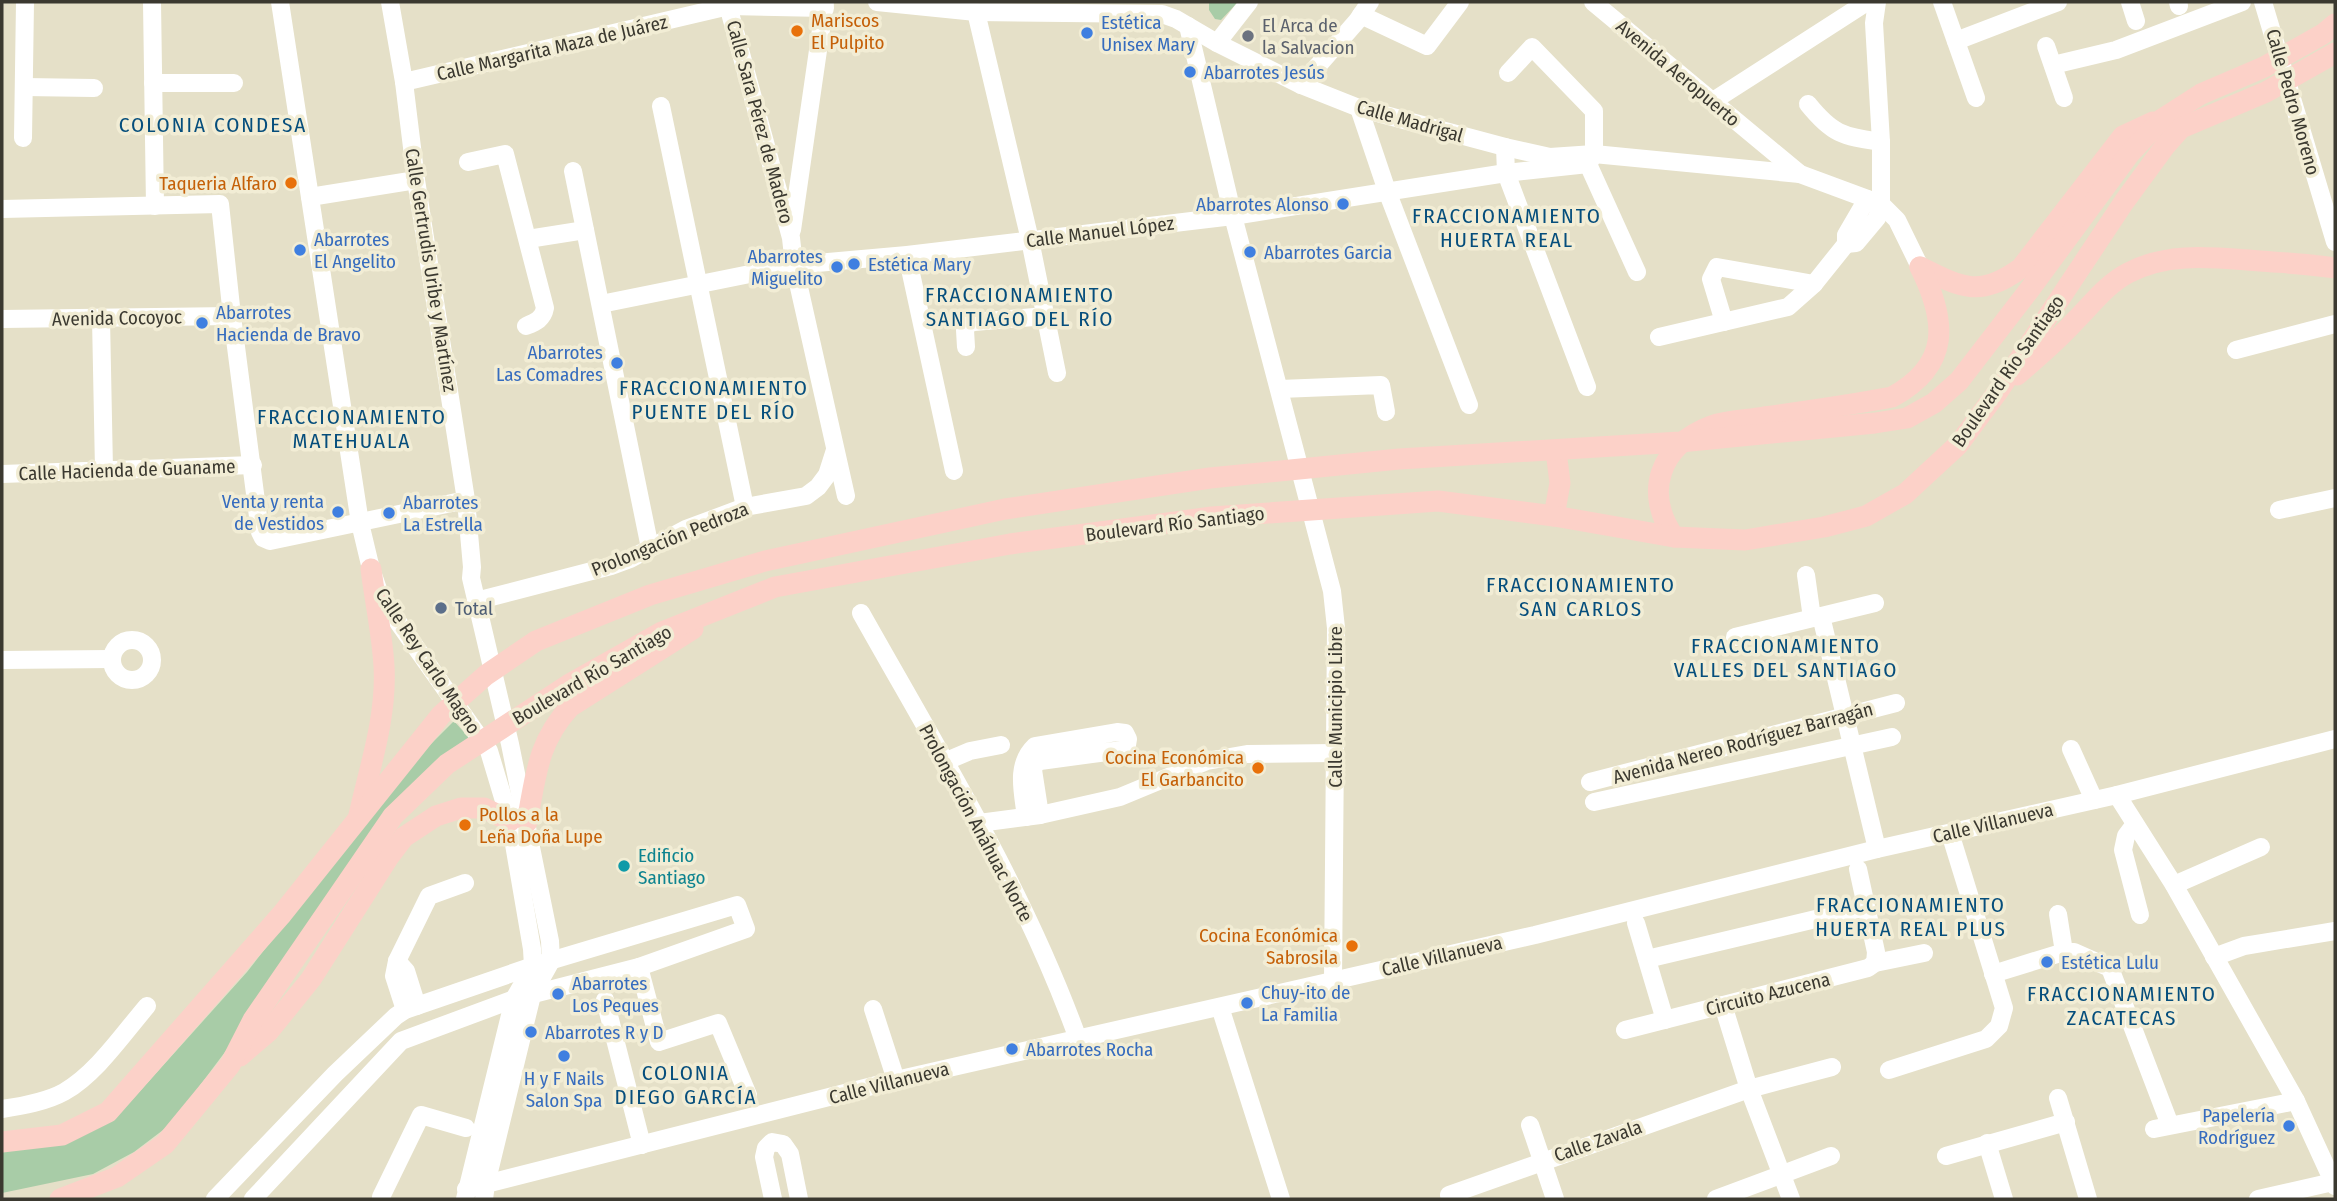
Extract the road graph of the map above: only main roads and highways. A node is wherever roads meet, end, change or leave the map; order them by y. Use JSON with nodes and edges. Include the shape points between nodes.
{"nodes":[{"id":1,"x":2335,"y":24,"type":"edge"},
{"id":2,"x":2335,"y":53,"type":"edge"},
{"id":3,"x":2161,"y":119,"type":"junction"},
{"id":4,"x":2335,"y":268,"type":"edge"},
{"id":5,"x":1999,"y":390,"type":"junction"},
{"id":6,"x":1680,"y":442,"type":"junction"},
{"id":7,"x":1556,"y":450,"type":"junction"},
{"id":8,"x":1553,"y":516,"type":"junction"},
{"id":9,"x":1674,"y":537,"type":"junction"},
{"id":10,"x":371,"y":569,"type":"road end"},
{"id":11,"x":729,"y":605,"type":"junction"},
{"id":12,"x":357,"y":821,"type":"junction"},
{"id":13,"x":230,"y":1065,"type":"junction"},
{"id":14,"x":2,"y":1142,"type":"edge"},
{"id":15,"x":60,"y":1199,"type":"edge"}],
"edges":[{"from":1,"to":3,"type":"main road","name":"Boulevard Río Santiago","via":[[2264,67],[2201,94]]},
{"from":2,"to":5,"type":"main road","name":"Boulevard Río Santiago","via":[[2266,92],[2181,128],[2124,202]]},
{"from":3,"to":6,"type":"main road","name":"Boulevard Río Santiago","via":[[2130,153],[1959,382],[1934,403],[1907,418],[1875,424]]},
{"from":3,"to":6,"type":"main road","via":[[2123,136],[2021,268],[2005,280],[1974,289],[1920,267],[1934,296],[1939,343],[1913,385],[1892,397],[1712,425]]},
{"from":4,"to":5,"type":"main road","via":[[2216,257],[2152,264],[2102,292]]},
{"from":5,"to":9,"type":"main road","name":"Boulevard Río Santiago","via":[[1958,445],[1905,494],[1866,516],[1745,540]]},
{"from":6,"to":7,"type":"main road","name":"Boulevard Río Santiago"},
{"from":6,"to":9,"type":"main road","via":[[1664,463],[1658,483],[1665,524]]},
{"from":7,"to":8,"type":"main road","via":[[1560,483]]},
{"from":7,"to":12,"type":"main road","name":"Boulevard Río Santiago","via":[[1399,459],[1210,478],[1005,509],[765,561],[650,595],[536,641],[486,674],[441,715]]},
{"from":8,"to":9,"type":"main road","name":"Boulevard Río Santiago"},
{"from":8,"to":11,"type":"main road","name":"Boulevard Río Santiago","via":[[1438,501],[1212,517],[1010,544],[788,584]]},
{"from":10,"to":12,"type":"main road","via":[[384,698]]},
{"from":11,"to":13,"type":"main road","name":"Boulevard Río Santiago","via":[[662,632],[568,685],[447,764],[393,816],[253,1020]]},
{"from":11,"to":13,"type":"main road","via":[[570,707],[544,742],[518,821],[484,808],[461,808],[436,816],[404,837],[310,979],[269,1031]]},
{"from":12,"to":14,"type":"main road","name":"Boulevard Río Santiago","via":[[108,1112],[62,1135]]},
{"from":13,"to":15,"type":"main road","name":"Boulevard Río Santiago","via":[[165,1144],[117,1177]]}]}
